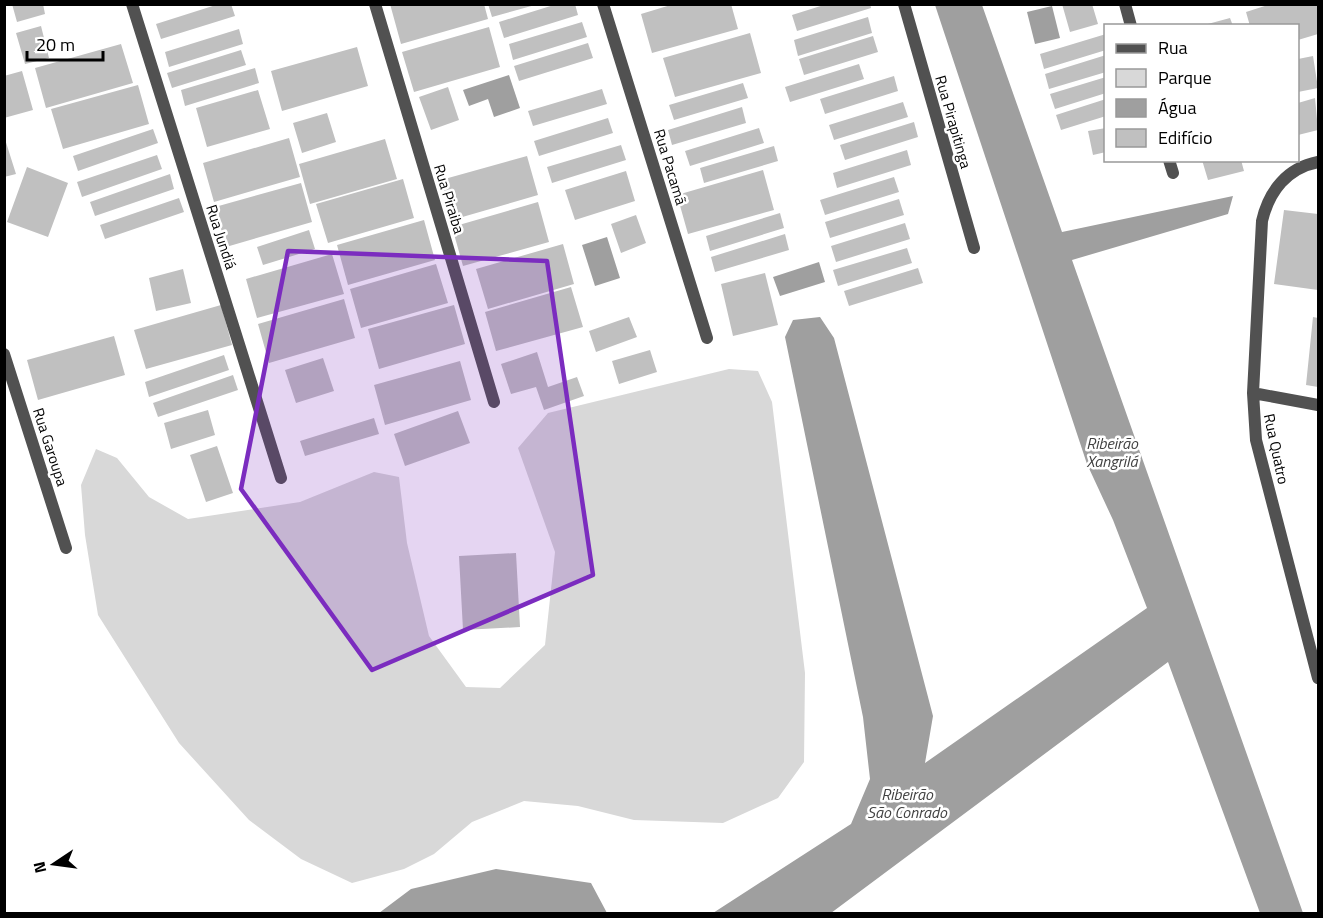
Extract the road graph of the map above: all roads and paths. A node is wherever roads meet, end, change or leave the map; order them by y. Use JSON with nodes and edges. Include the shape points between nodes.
{"nodes":[{"id":1,"x":132,"y":4,"type":"edge"},
{"id":2,"x":375,"y":4,"type":"edge"},
{"id":3,"x":603,"y":4,"type":"edge"},
{"id":4,"x":904,"y":4,"type":"edge"},
{"id":5,"x":1125,"y":4,"type":"edge"},
{"id":6,"x":1130,"y":24,"type":"edge"},
{"id":7,"x":1318,"y":162,"type":"edge"},
{"id":8,"x":974,"y":248,"type":"dead end"},
{"id":9,"x":707,"y":338,"type":"dead end"},
{"id":10,"x":4,"y":354,"type":"edge"},
{"id":11,"x":1253,"y":393,"type":"junction"},
{"id":12,"x":494,"y":402,"type":"dead end"},
{"id":13,"x":1318,"y":405,"type":"edge"},
{"id":14,"x":282,"y":478,"type":"dead end"},
{"id":15,"x":66,"y":548,"type":"dead end"},
{"id":16,"x":1318,"y":678,"type":"edge"}],
"edges":[{"from":1,"to":14,"type":"street","name":"Rua Jundiá"},
{"from":2,"to":12,"type":"street","name":"Rua Piraiba"},
{"from":3,"to":9,"type":"street","name":"Rua Pacamã"},
{"from":4,"to":8,"type":"street","name":"Rua Pirapitinga"},
{"from":5,"to":6,"type":"street"},
{"from":7,"to":11,"type":"street","name":"Rua Quatro","via":[[1305,164],[1278,185],[1267,200],[1262,220]]},
{"from":10,"to":15,"type":"street","name":"Rua Garoupa"},
{"from":11,"to":13,"type":"street"},
{"from":11,"to":16,"type":"street","name":"Rua Quatro","via":[[1256,440]]}]}
